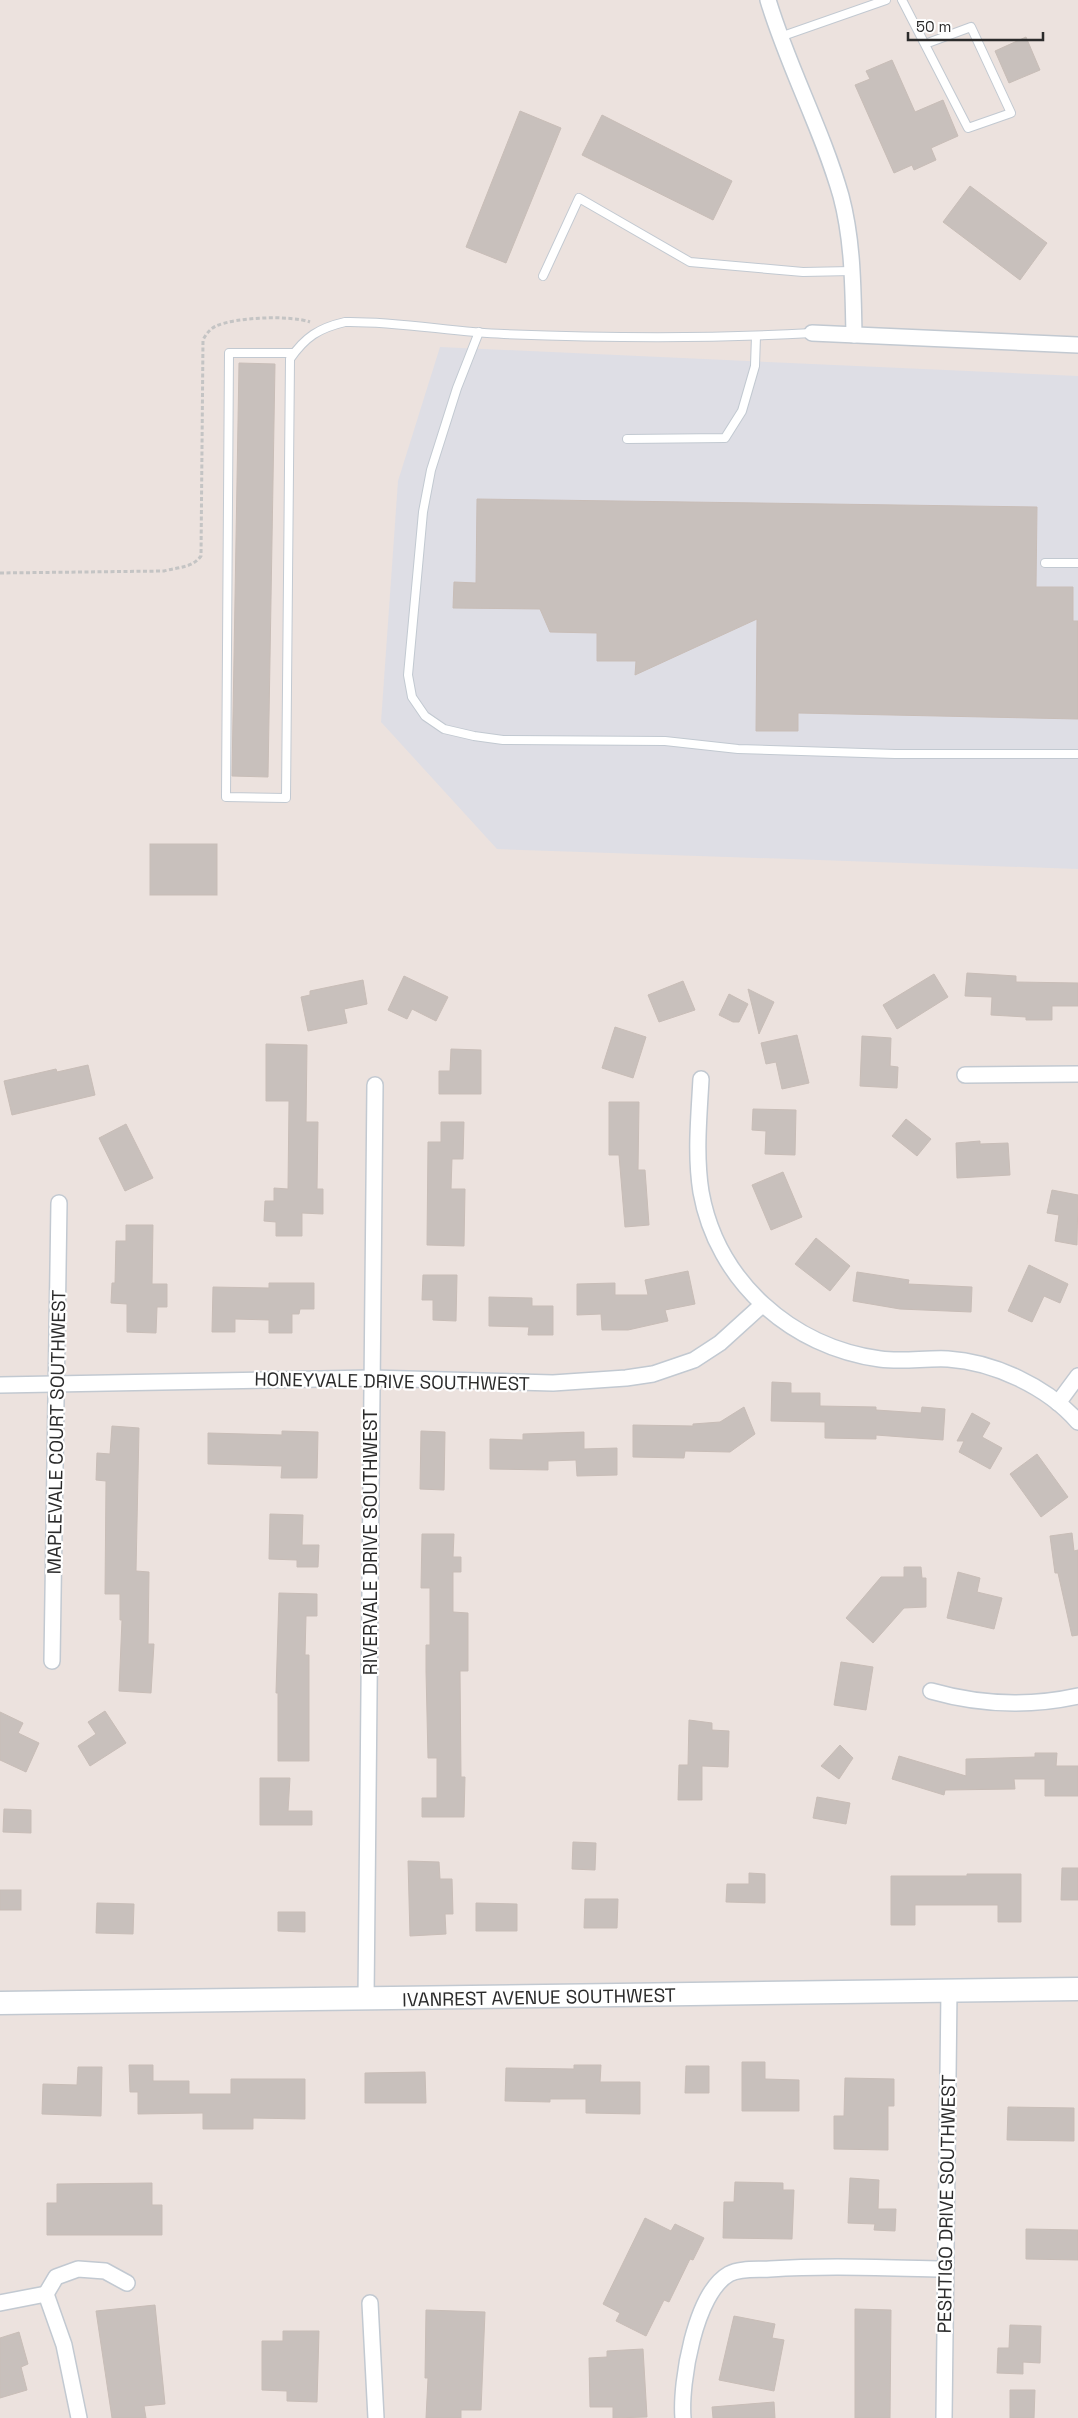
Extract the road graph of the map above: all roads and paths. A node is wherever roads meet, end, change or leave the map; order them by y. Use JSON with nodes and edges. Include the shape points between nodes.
{"nodes":[{"id":1,"x":768,"y":0,"type":"edge"},
{"id":2,"x":886,"y":0,"type":"edge"},
{"id":3,"x":902,"y":0,"type":"edge"},
{"id":4,"x":780,"y":37,"type":"junction"},
{"id":5,"x":925,"y":44,"type":"junction"},
{"id":6,"x":852,"y":271,"type":"junction"},
{"id":7,"x":543,"y":276,"type":"dead end"},
{"id":8,"x":322,"y":330,"type":"junction"},
{"id":9,"x":479,"y":332,"type":"junction"},
{"id":10,"x":812,"y":333,"type":"joint"},
{"id":11,"x":854,"y":335,"type":"junction"},
{"id":12,"x":756,"y":336,"type":"junction"},
{"id":13,"x":1078,"y":344,"type":"edge"},
{"id":14,"x":294,"y":354,"type":"junction"},
{"id":15,"x":627,"y":439,"type":"dead end"},
{"id":16,"x":1045,"y":563,"type":"dead end"},
{"id":17,"x":1078,"y":563,"type":"edge"},
{"id":18,"x":0,"y":573,"type":"edge"},
{"id":19,"x":1078,"y":754,"type":"edge"},
{"id":20,"x":1078,"y":1074,"type":"edge"},
{"id":21,"x":965,"y":1075,"type":"dead end"},
{"id":22,"x":701,"y":1078,"type":"dead end"},
{"id":23,"x":375,"y":1085,"type":"dead end"},
{"id":24,"x":60,"y":1203,"type":"dead end"},
{"id":25,"x":762,"y":1305,"type":"junction"},
{"id":26,"x":1078,"y":1376,"type":"edge"},
{"id":27,"x":371,"y":1378,"type":"junction"},
{"id":28,"x":57,"y":1383,"type":"junction"},
{"id":29,"x":0,"y":1384,"type":"edge"},
{"id":30,"x":1058,"y":1403,"type":"junction"},
{"id":31,"x":1078,"y":1422,"type":"edge"},
{"id":32,"x":52,"y":1661,"type":"dead end"},
{"id":33,"x":931,"y":1691,"type":"dead end"},
{"id":34,"x":1078,"y":1696,"type":"edge"},
{"id":35,"x":1078,"y":1989,"type":"edge"},
{"id":36,"x":949,"y":1991,"type":"junction"},
{"id":37,"x":366,"y":1999,"type":"junction"},
{"id":38,"x":0,"y":2003,"type":"edge"},
{"id":39,"x":945,"y":2269,"type":"junction"},
{"id":40,"x":127,"y":2283,"type":"dead end"},
{"id":41,"x":46,"y":2294,"type":"junction"},
{"id":42,"x":0,"y":2303,"type":"edge"},
{"id":43,"x":370,"y":2303,"type":"dead end"},
{"id":44,"x":79,"y":2418,"type":"edge"},
{"id":45,"x":376,"y":2418,"type":"edge"},
{"id":46,"x":683,"y":2418,"type":"edge"},
{"id":47,"x":944,"y":2418,"type":"edge"}],
"edges":[{"from":1,"to":4,"type":"street"},
{"from":2,"to":4,"type":"lane"},
{"from":3,"to":5,"type":"lane"},
{"from":4,"to":6,"type":"street","via":[[841,196]]},
{"from":5,"to":5,"type":"lane","via":[[968,128],[1011,113],[971,26]]},
{"from":6,"to":7,"type":"lane","via":[[803,272],[690,262],[579,198]]},
{"from":6,"to":11,"type":"street"},
{"from":8,"to":9,"type":"lane","via":[[345,322],[362,322]]},
{"from":8,"to":14,"type":"lane","via":[[302,342]]},
{"from":8,"to":18,"type":"path","via":[[309,321],[285,318],[253,320],[214,327],[203,340],[201,556],[196,563],[164,571]]},
{"from":9,"to":12,"type":"lane","via":[[662,339]]},
{"from":9,"to":19,"type":"lane","via":[[431,470],[423,512],[408,675],[412,697],[426,716],[444,729],[503,740],[664,741],[738,749],[895,754]]},
{"from":10,"to":11,"type":"street"},
{"from":10,"to":12,"type":"lane"},
{"from":11,"to":13,"type":"street"},
{"from":12,"to":15,"type":"lane","via":[[755,366],[742,411],[725,438]]},
{"from":14,"to":14,"type":"lane","via":[[230,354],[226,798],[286,798],[290,359]]},
{"from":16,"to":17,"type":"lane"},
{"from":20,"to":21,"type":"street"},
{"from":22,"to":25,"type":"street","via":[[698,1146],[705,1210],[729,1264]]},
{"from":23,"to":27,"type":"street","name":"RIVERVALE DRIVE SOUTHWEST"},
{"from":24,"to":28,"type":"street","name":"MAPLEVALE COURT SOUTHWEST"},
{"from":25,"to":27,"type":"street","name":"HONEYVALE DRIVE SOUTHWEST","via":[[710,1351],[682,1365],[642,1376],[553,1383]]},
{"from":25,"to":30,"type":"street","via":[[800,1332],[836,1349],[879,1359],[949,1359],[978,1364],[1014,1377]]},
{"from":26,"to":30,"type":"street"},
{"from":27,"to":28,"type":"street","name":"HONEYVALE DRIVE SOUTHWEST"},
{"from":27,"to":37,"type":"street","name":"RIVERVALE DRIVE SOUTHWEST"},
{"from":28,"to":29,"type":"street","name":"HONEYVALE DRIVE SOUTHWEST"},
{"from":28,"to":32,"type":"street","name":"MAPLEVALE COURT SOUTHWEST"},
{"from":30,"to":31,"type":"street"},
{"from":33,"to":34,"type":"street","via":[[997,1704]]},
{"from":35,"to":36,"type":"street","name":"IVANREST AVENUE SOUTHWEST"},
{"from":36,"to":37,"type":"street","name":"IVANREST AVENUE SOUTHWEST"},
{"from":36,"to":39,"type":"street","name":"PESHTIGO DRIVE SOUTHWEST"},
{"from":37,"to":38,"type":"street","name":"IVANREST AVENUE SOUTHWEST"},
{"from":39,"to":46,"type":"street","via":[[817,2266],[729,2274],[711,2290],[699,2320],[686,2364]]},
{"from":39,"to":47,"type":"street","name":"PESHTIGO DRIVE SOUTHWEST"},
{"from":40,"to":41,"type":"street","via":[[105,2271],[78,2268],[56,2277]]},
{"from":41,"to":42,"type":"street"},
{"from":41,"to":44,"type":"street","via":[[64,2345]]},
{"from":43,"to":45,"type":"street"}]}
